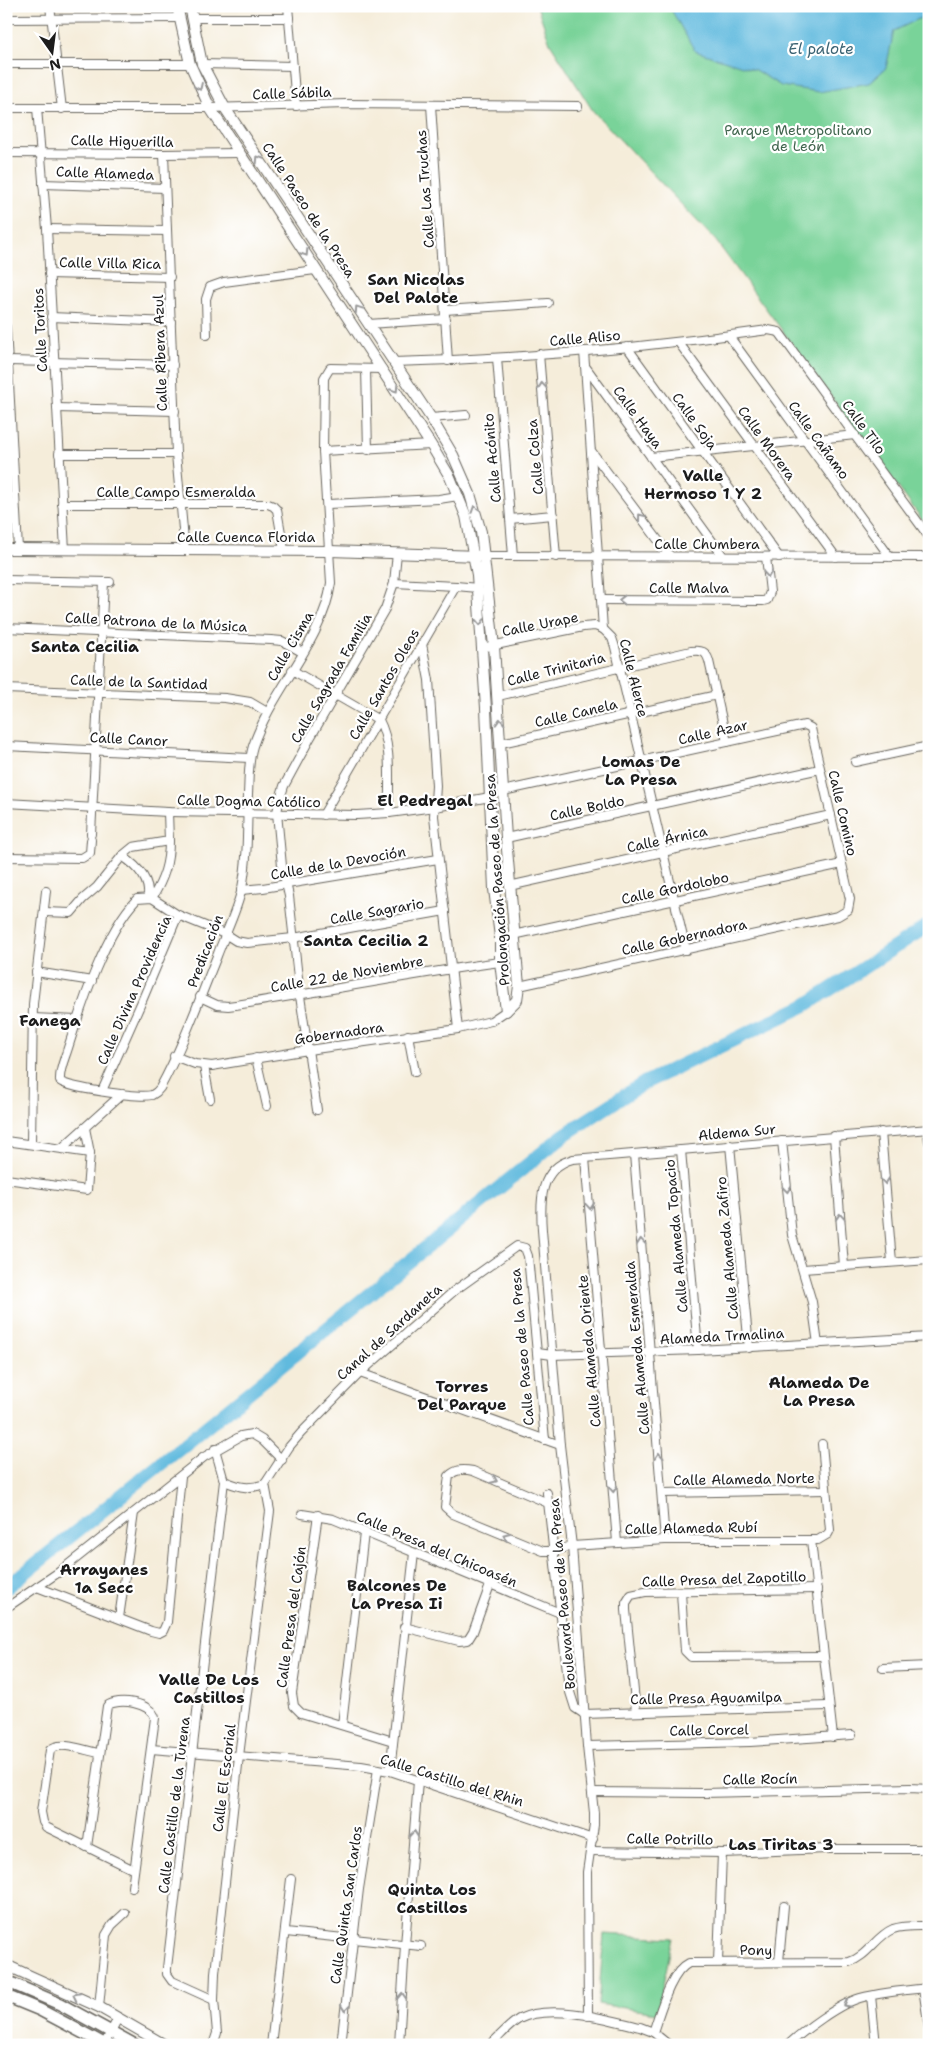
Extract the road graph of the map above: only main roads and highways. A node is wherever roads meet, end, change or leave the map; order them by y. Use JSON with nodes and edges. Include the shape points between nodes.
{"nodes":[{"id":1,"x":6,"y":1981,"type":"edge"},
{"id":2,"x":6,"y":1996,"type":"edge"},
{"id":3,"x":21,"y":2002,"type":"junction"},
{"id":4,"x":112,"y":2031,"type":"junction"},
{"id":5,"x":105,"y":2044,"type":"edge"},
{"id":6,"x":135,"y":2045,"type":"edge"}],
"edges":[{"from":1,"to":4,"type":"main road"},
{"from":2,"to":3,"type":"main road"},
{"from":3,"to":4,"type":"main road","via":[[43,2006],[98,2033]]},
{"from":3,"to":5,"type":"main road"},
{"from":4,"to":6,"type":"main road"}]}
